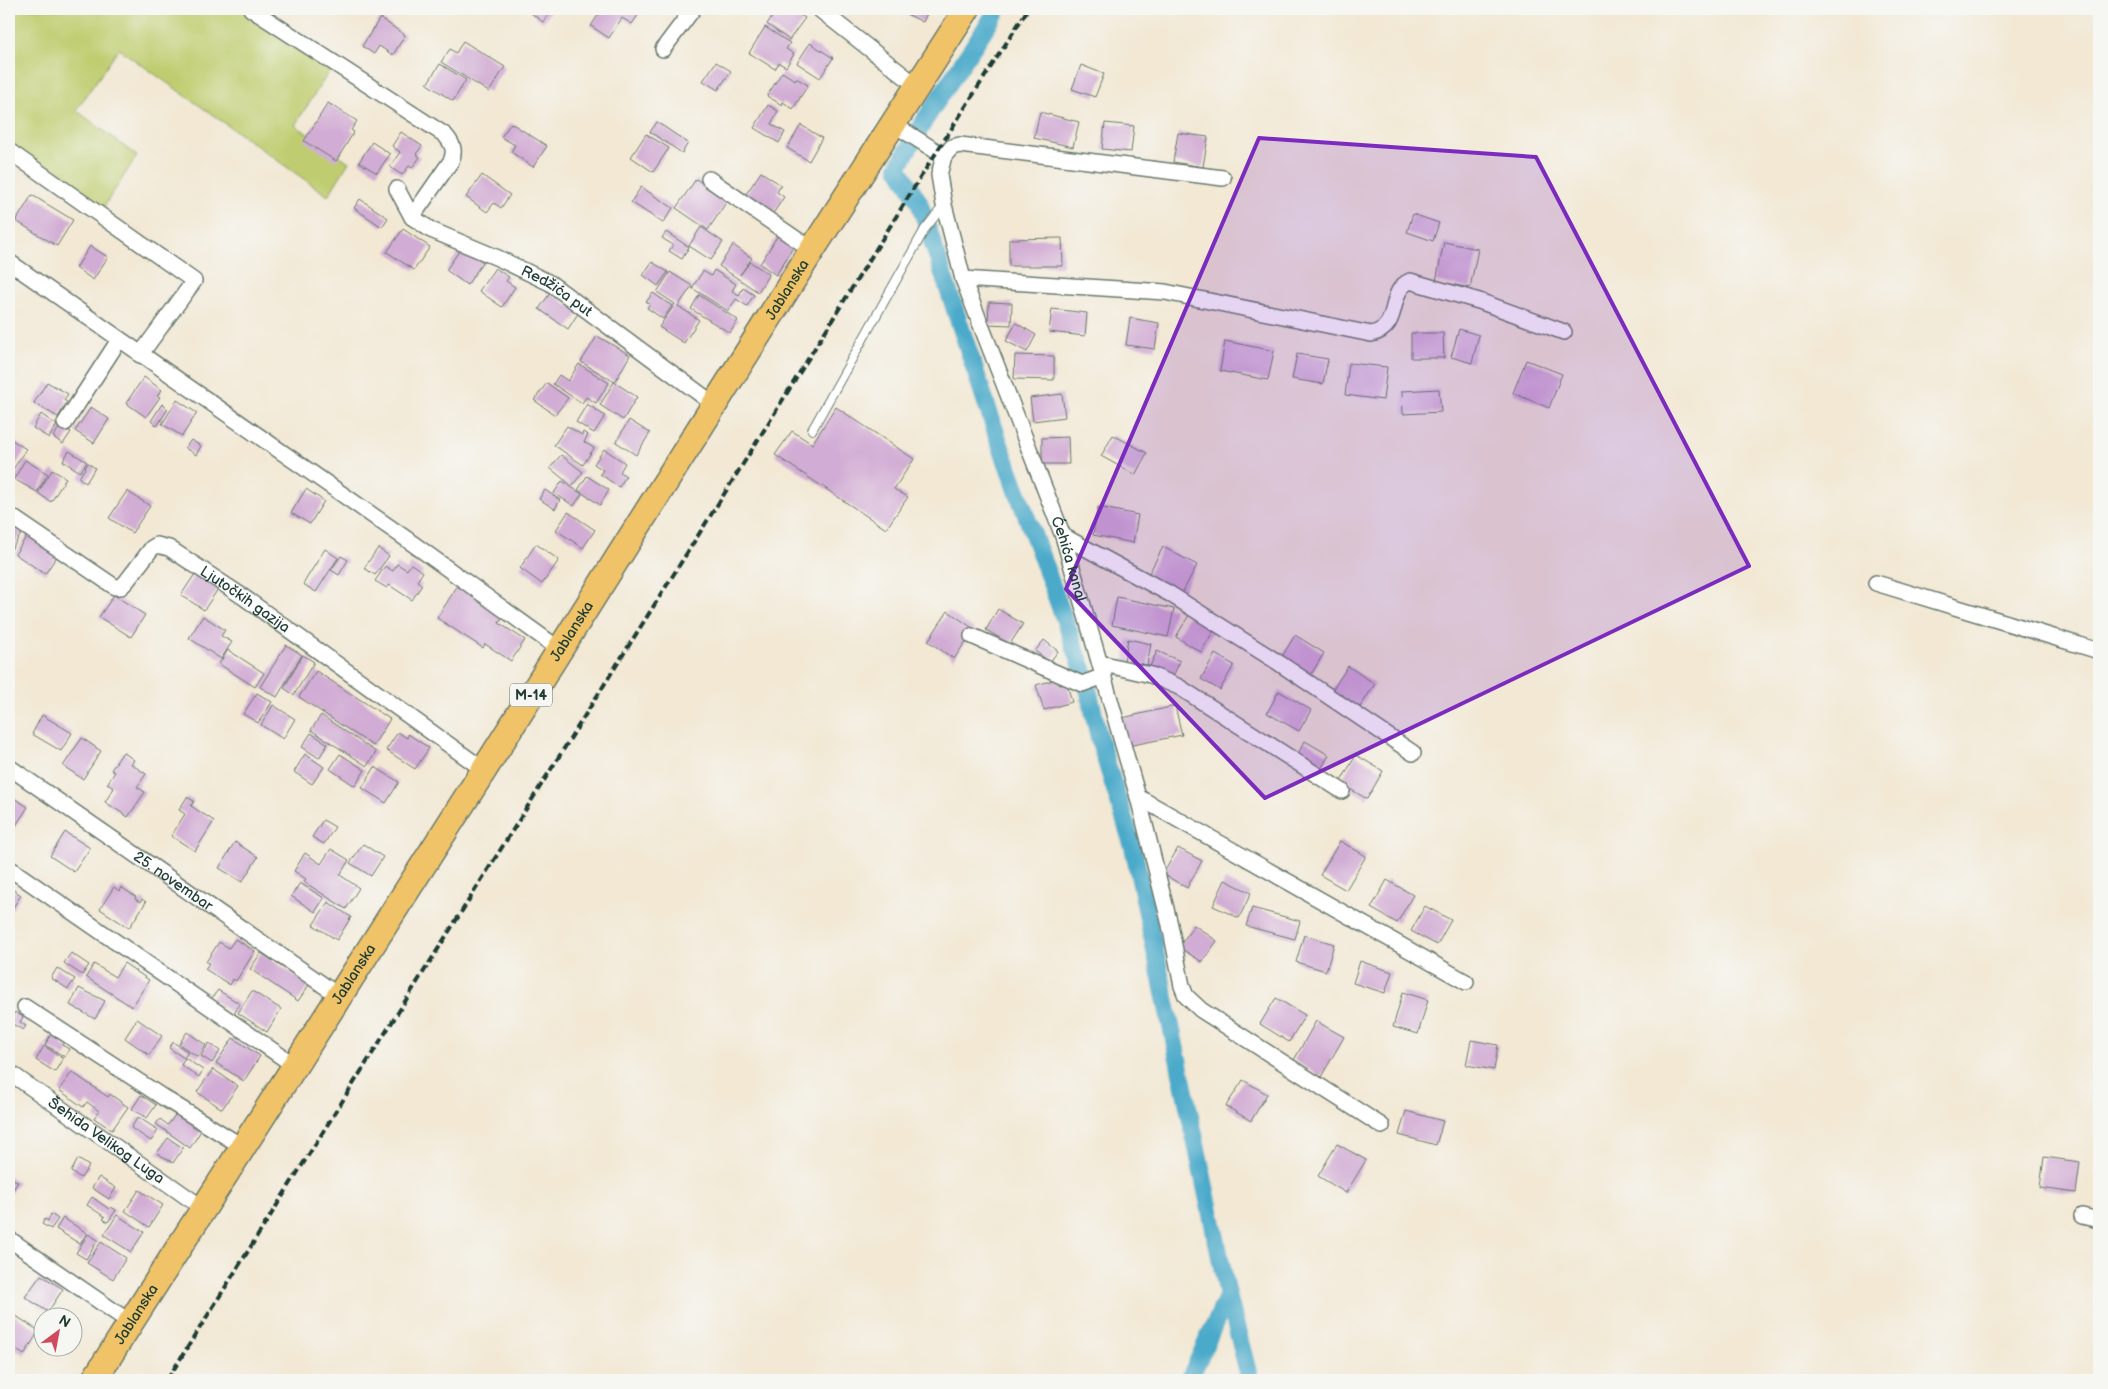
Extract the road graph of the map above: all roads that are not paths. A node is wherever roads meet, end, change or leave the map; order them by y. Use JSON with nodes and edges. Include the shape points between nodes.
{"nodes":[{"id":1,"x":251,"y":9,"type":"edge"},
{"id":2,"x":693,"y":9,"type":"edge"},
{"id":3,"x":819,"y":9,"type":"edge"},
{"id":4,"x":967,"y":9,"type":"edge"},
{"id":5,"x":663,"y":49,"type":"dead end"},
{"id":6,"x":917,"y":86,"type":"junction"},
{"id":7,"x":896,"y":126,"type":"junction"},
{"id":8,"x":9,"y":151,"type":"edge"},
{"id":9,"x":937,"y":152,"type":"junction"},
{"id":10,"x":1223,"y":178,"type":"dead end"},
{"id":11,"x":709,"y":179,"type":"dead end"},
{"id":12,"x":397,"y":189,"type":"dead end"},
{"id":13,"x":944,"y":205,"type":"junction"},
{"id":14,"x":412,"y":216,"type":"junction"},
{"id":15,"x":812,"y":250,"type":"junction"},
{"id":16,"x":9,"y":262,"type":"edge"},
{"id":17,"x":963,"y":279,"type":"junction"},
{"id":18,"x":1564,"y":332,"type":"dead end"},
{"id":19,"x":119,"y":340,"type":"junction"},
{"id":20,"x":140,"y":355,"type":"junction"},
{"id":21,"x":715,"y":405,"type":"junction"},
{"id":22,"x":65,"y":422,"type":"dead end"},
{"id":23,"x":812,"y":430,"type":"dead end"},
{"id":24,"x":9,"y":515,"type":"edge"},
{"id":25,"x":1063,"y":536,"type":"junction"},
{"id":26,"x":1876,"y":583,"type":"dead end"},
{"id":27,"x":972,"y":636,"type":"dead end"},
{"id":28,"x":560,"y":649,"type":"junction"},
{"id":29,"x":2099,"y":651,"type":"edge"},
{"id":30,"x":1095,"y":676,"type":"junction"},
{"id":31,"x":1413,"y":753,"type":"dead end"},
{"id":32,"x":9,"y":767,"type":"edge"},
{"id":33,"x":484,"y":770,"type":"junction"},
{"id":34,"x":1342,"y":791,"type":"dead end"},
{"id":35,"x":1138,"y":797,"type":"junction"},
{"id":36,"x":9,"y":868,"type":"edge"},
{"id":37,"x":1466,"y":982,"type":"dead end"},
{"id":38,"x":338,"y":996,"type":"junction"},
{"id":39,"x":25,"y":1007,"type":"dead end"},
{"id":40,"x":295,"y":1066,"type":"junction"},
{"id":41,"x":9,"y":1072,"type":"edge"},
{"id":42,"x":1382,"y":1126,"type":"dead end"},
{"id":43,"x":243,"y":1147,"type":"junction"},
{"id":44,"x":204,"y":1209,"type":"junction"},
{"id":45,"x":2082,"y":1216,"type":"dead end"},
{"id":46,"x":2099,"y":1220,"type":"edge"},
{"id":47,"x":9,"y":1239,"type":"edge"},
{"id":48,"x":131,"y":1323,"type":"junction"},
{"id":49,"x":94,"y":1380,"type":"edge"}],
"edges":[{"from":1,"to":14,"type":"street","via":[[445,135],[451,142],[454,154],[451,160]]},
{"from":2,"to":5,"type":"street"},
{"from":3,"to":6,"type":"street"},
{"from":4,"to":6,"type":"main road","name":"Jablanska","number":"M-14"},
{"from":6,"to":7,"type":"main road","name":"Jablanska","number":"M-14"},
{"from":7,"to":9,"type":"street"},
{"from":7,"to":15,"type":"main road","name":"Jablanska","number":"M-14"},
{"from":8,"to":20,"type":"street","via":[[194,281]]},
{"from":9,"to":10,"type":"street","via":[[960,145]]},
{"from":9,"to":13,"type":"street","name":"Ćehića kanal"},
{"from":11,"to":15,"type":"street"},
{"from":12,"to":14,"type":"street","name":"Redžića put"},
{"from":13,"to":17,"type":"street","name":"Ćehića kanal"},
{"from":13,"to":23,"type":"lane","via":[[925,229]]},
{"from":14,"to":21,"type":"street","name":"Redžića put","via":[[431,230],[550,283]]},
{"from":15,"to":21,"type":"main road","name":"Jablanska","number":"M-14"},
{"from":16,"to":19,"type":"street"},
{"from":17,"to":18,"type":"street","via":[[1165,292],[1371,334],[1386,327],[1399,290],[1410,281],[1479,301]]},
{"from":17,"to":25,"type":"street","name":"Ćehića kanal"},
{"from":19,"to":20,"type":"street"},
{"from":19,"to":22,"type":"street"},
{"from":20,"to":28,"type":"street"},
{"from":21,"to":28,"type":"main road","name":"Jablanska","number":"M-14"},
{"from":24,"to":33,"type":"street","name":"Ljutočkih gazija","via":[[115,587],[126,582],[152,548],[157,545],[169,548],[265,612]]},
{"from":25,"to":30,"type":"street","name":"Ćehića kanal"},
{"from":25,"to":31,"type":"street","via":[[1170,594]]},
{"from":26,"to":29,"type":"street"},
{"from":27,"to":30,"type":"street"},
{"from":28,"to":33,"type":"main road","name":"Jablanska","number":"M-14"},
{"from":30,"to":34,"type":"street","via":[[1151,675],[1179,687]]},
{"from":30,"to":35,"type":"street","name":"Ćehića kanal"},
{"from":32,"to":38,"type":"street","name":"25. novembar"},
{"from":33,"to":38,"type":"main road","name":"Jablanska","number":"M-14"},
{"from":35,"to":37,"type":"street"},
{"from":35,"to":42,"type":"street","name":"Ćehića kanal","via":[[1186,996],[1201,1010]]},
{"from":36,"to":40,"type":"street"},
{"from":38,"to":40,"type":"main road","name":"Jablanska","number":"M-14"},
{"from":39,"to":43,"type":"street"},
{"from":40,"to":43,"type":"main road","name":"Jablanska","number":"M-14"},
{"from":41,"to":44,"type":"street","name":"Šehida Velikog Luga"},
{"from":43,"to":44,"type":"main road","name":"Jablanska","number":"M-14"},
{"from":44,"to":48,"type":"main road","name":"Jablanska","number":"M-14"},
{"from":45,"to":46,"type":"street"},
{"from":47,"to":48,"type":"street"},
{"from":48,"to":49,"type":"main road","name":"Jablanska","number":"M-14"}]}
